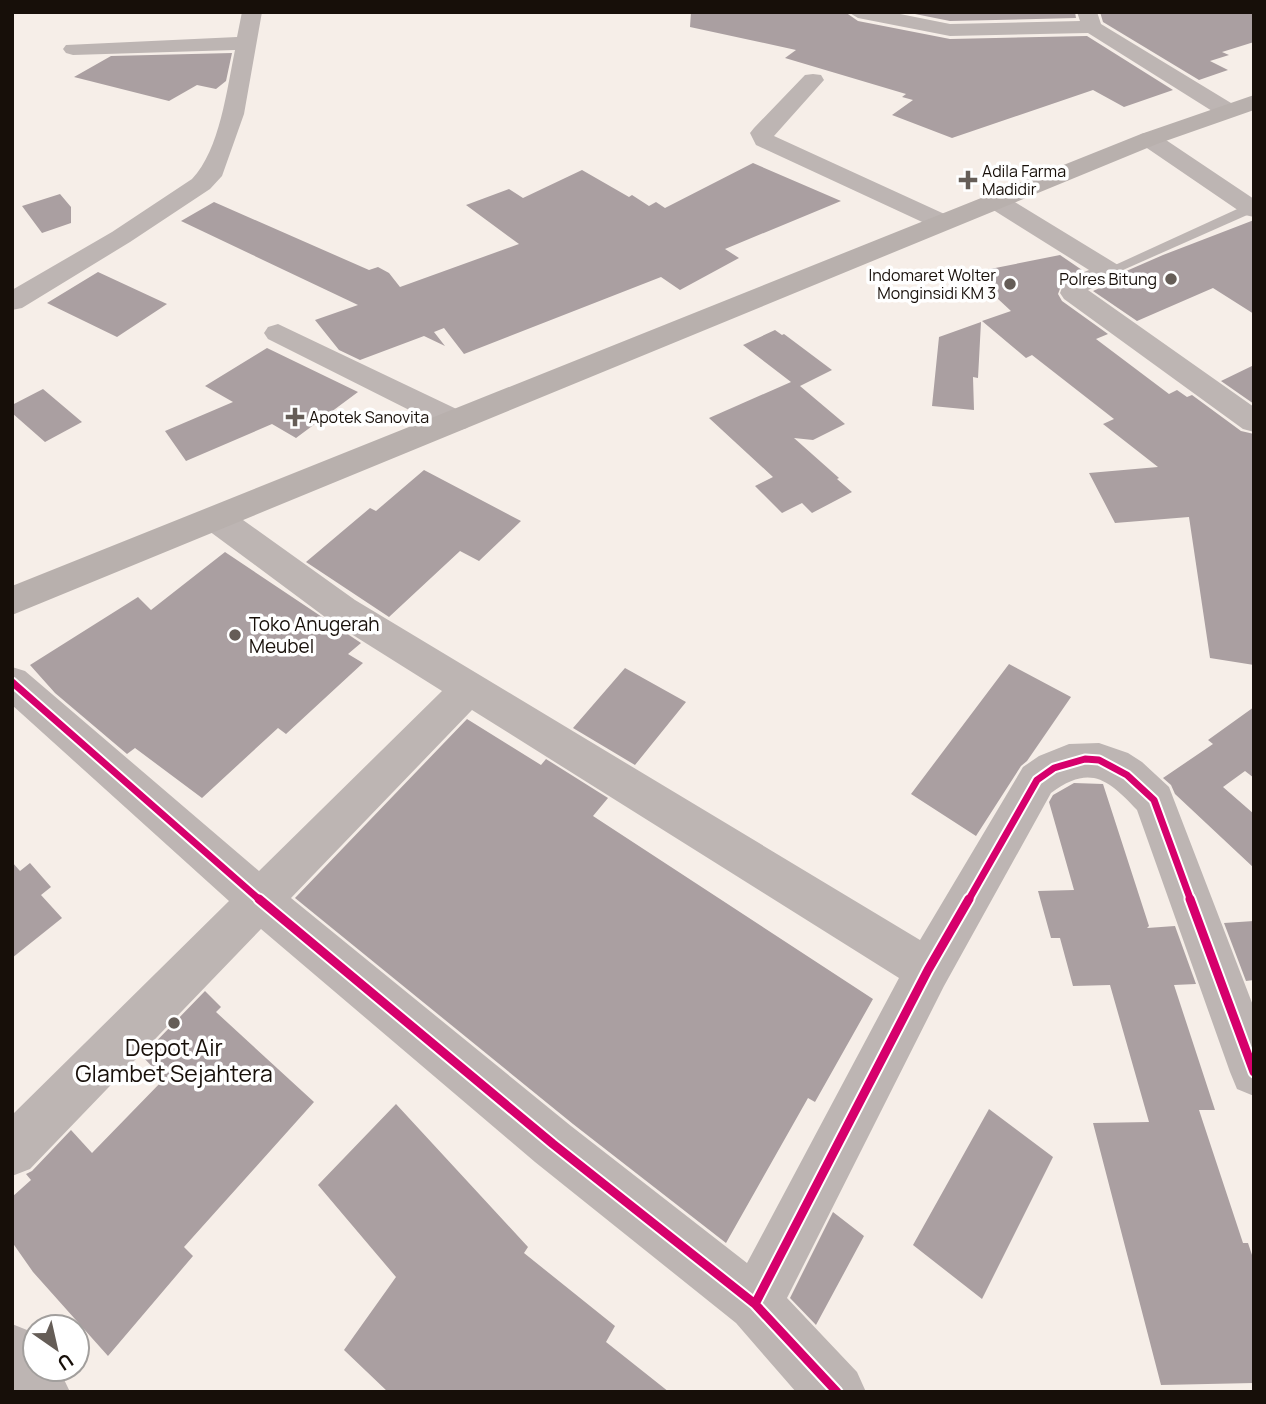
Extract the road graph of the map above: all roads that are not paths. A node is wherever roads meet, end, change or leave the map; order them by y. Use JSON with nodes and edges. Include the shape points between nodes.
{"nodes":[{"id":1,"x":252,"y":12,"type":"edge"},
{"id":2,"x":858,"y":12,"type":"edge"},
{"id":3,"x":1089,"y":20,"type":"edge"},
{"id":4,"x":247,"y":43,"type":"junction"},
{"id":5,"x":73,"y":49,"type":"dead end"},
{"id":6,"x":813,"y":80,"type":"dead end"},
{"id":7,"x":1241,"y":106,"type":"edge"},
{"id":8,"x":1149,"y":139,"type":"junction"},
{"id":9,"x":996,"y":201,"type":"junction"},
{"id":10,"x":1252,"y":209,"type":"edge"},
{"id":11,"x":942,"y":222,"type":"junction"},
{"id":12,"x":1109,"y":271,"type":"junction"},
{"id":13,"x":44,"y":284,"type":"junction"},
{"id":14,"x":12,"y":291,"type":"edge"},
{"id":15,"x":12,"y":302,"type":"edge"},
{"id":16,"x":278,"y":333,"type":"dead end"},
{"id":17,"x":456,"y":421,"type":"junction"},
{"id":18,"x":1254,"y":422,"type":"edge"},
{"id":19,"x":217,"y":519,"type":"junction"},
{"id":20,"x":12,"y":601,"type":"edge"},
{"id":21,"x":12,"y":682,"type":"edge"},
{"id":22,"x":470,"y":687,"type":"junction"},
{"id":23,"x":259,"y":899,"type":"junction"},
{"id":24,"x":928,"y":970,"type":"junction"},
{"id":25,"x":1243,"y":1011,"type":"edge"},
{"id":26,"x":1254,"y":1072,"type":"edge"},
{"id":27,"x":12,"y":1151,"type":"edge"},
{"id":28,"x":755,"y":1304,"type":"junction"},
{"id":29,"x":12,"y":1352,"type":"edge"},
{"id":30,"x":816,"y":1383,"type":"edge"},
{"id":31,"x":40,"y":1392,"type":"edge"}],
"edges":[{"from":1,"to":4,"type":"street"},
{"from":2,"to":3,"type":"street","via":[[950,30]]},
{"from":3,"to":7,"type":"street"},
{"from":4,"to":5,"type":"street"},
{"from":4,"to":13,"type":"street","via":[[233,114],[213,171],[180,199]]},
{"from":6,"to":11,"type":"street","via":[[762,133],[764,140]]},
{"from":7,"to":8,"type":"highway"},
{"from":8,"to":9,"type":"highway"},
{"from":8,"to":10,"type":"street"},
{"from":9,"to":11,"type":"highway"},
{"from":9,"to":12,"type":"street"},
{"from":10,"to":12,"type":"lane"},
{"from":11,"to":17,"type":"highway"},
{"from":12,"to":18,"type":"street","via":[[1075,286],[1074,293]]},
{"from":13,"to":14,"type":"street"},
{"from":13,"to":15,"type":"street"},
{"from":16,"to":17,"type":"street"},
{"from":17,"to":19,"type":"highway"},
{"from":19,"to":20,"type":"highway"},
{"from":19,"to":22,"type":"street","via":[[342,610]]},
{"from":21,"to":23,"type":"street"},
{"from":22,"to":23,"type":"street"},
{"from":22,"to":24,"type":"street"},
{"from":23,"to":27,"type":"street"},
{"from":23,"to":28,"type":"street","via":[[553,1144]]},
{"from":24,"to":25,"type":"street","via":[[1037,780],[1054,765],[1100,760],[1121,767],[1154,800]]},
{"from":24,"to":28,"type":"street"},
{"from":25,"to":26,"type":"street"},
{"from":28,"to":30,"type":"street"},
{"from":29,"to":31,"type":"street"}]}
